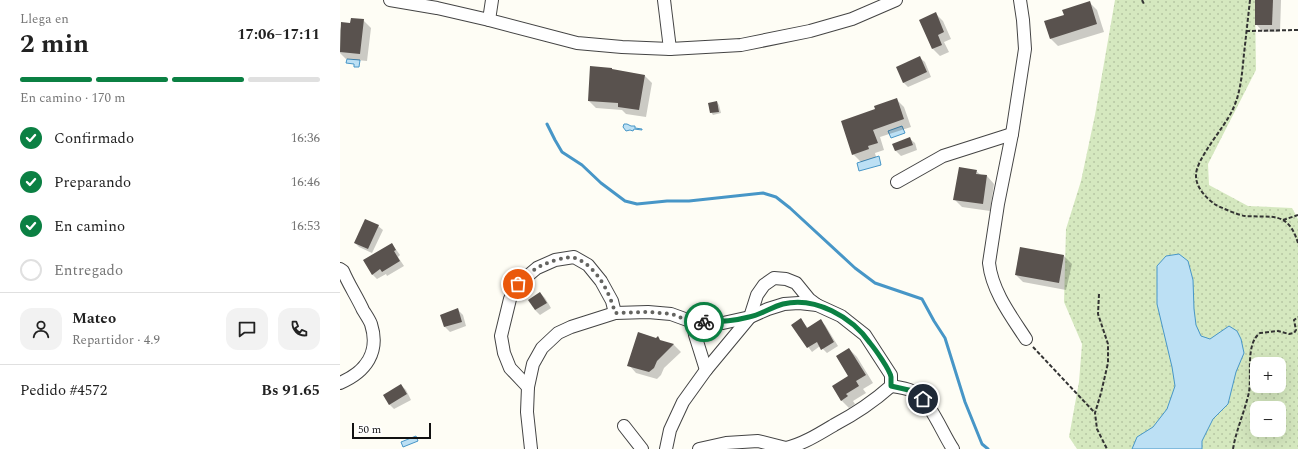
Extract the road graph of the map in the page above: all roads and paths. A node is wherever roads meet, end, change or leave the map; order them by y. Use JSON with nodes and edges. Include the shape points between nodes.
{"nodes":[{"id":1,"x":390,"y":0,"type":"edge"},
{"id":2,"x":492,"y":0,"type":"edge"},
{"id":3,"x":664,"y":0,"type":"edge"},
{"id":4,"x":896,"y":0,"type":"edge"},
{"id":5,"x":1020,"y":0,"type":"edge"},
{"id":6,"x":1142,"y":0,"type":"edge"},
{"id":7,"x":1250,"y":0,"type":"edge"},
{"id":8,"x":1144,"y":4,"type":"dead end"},
{"id":9,"x":489,"y":20,"type":"junction"},
{"id":10,"x":1298,"y":30,"type":"edge"},
{"id":11,"x":1246,"y":31,"type":"junction"},
{"id":12,"x":670,"y":49,"type":"junction"},
{"id":13,"x":1012,"y":134,"type":"junction"},
{"id":14,"x":897,"y":182,"type":"dead end"},
{"id":15,"x":1298,"y":215,"type":"edge"},
{"id":16,"x":1283,"y":220,"type":"junction"},
{"id":17,"x":1298,"y":243,"type":"edge"},
{"id":18,"x":340,"y":269,"type":"edge"},
{"id":19,"x":1099,"y":294,"type":"dead end"},
{"id":20,"x":817,"y":305,"type":"junction"},
{"id":21,"x":615,"y":313,"type":"junction"},
{"id":22,"x":750,"y":317,"type":"junction"},
{"id":23,"x":1298,"y":317,"type":"edge"},
{"id":24,"x":692,"y":322,"type":"junction"},
{"id":25,"x":1026,"y":339,"type":"joint"},
{"id":26,"x":706,"y":370,"type":"junction"},
{"id":27,"x":340,"y":383,"type":"edge"},
{"id":28,"x":891,"y":386,"type":"junction"},
{"id":29,"x":528,"y":387,"type":"junction"},
{"id":30,"x":1095,"y":413,"type":"junction"},
{"id":31,"x":624,"y":426,"type":"dead end"},
{"id":32,"x":786,"y":448,"type":"edge"},
{"id":33,"x":531,"y":449,"type":"edge"},
{"id":34,"x":642,"y":449,"type":"edge"},
{"id":35,"x":666,"y":449,"type":"edge"},
{"id":36,"x":699,"y":449,"type":"edge"},
{"id":37,"x":953,"y":449,"type":"edge"},
{"id":38,"x":1107,"y":449,"type":"edge"},
{"id":39,"x":1233,"y":449,"type":"edge"}],
"edges":[{"from":1,"to":9,"type":"street"},
{"from":2,"to":9,"type":"street"},
{"from":3,"to":12,"type":"street"},
{"from":4,"to":12,"type":"street","via":[[852,20],[810,31],[741,45]]},
{"from":5,"to":13,"type":"street","via":[[1025,48]]},
{"from":6,"to":8,"type":"path"},
{"from":7,"to":11,"type":"path"},
{"from":9,"to":12,"type":"street","via":[[577,43]]},
{"from":10,"to":11,"type":"path"},
{"from":11,"to":16,"type":"path","via":[[1240,85],[1232,110],[1197,166],[1195,178],[1207,198],[1218,206],[1243,216],[1271,216]]},
{"from":13,"to":14,"type":"street","via":[[943,156]]},
{"from":13,"to":25,"type":"street","via":[[998,204],[990,272],[999,294]]},
{"from":15,"to":16,"type":"path"},
{"from":16,"to":17,"type":"path","via":[[1292,228]]},
{"from":18,"to":27,"type":"street","via":[[371,324],[374,342],[370,359],[360,372]]},
{"from":19,"to":30,"type":"path","via":[[1098,314],[1108,344],[1108,362]]},
{"from":20,"to":22,"type":"street","via":[[800,302],[784,304]]},
{"from":20,"to":22,"type":"street","via":[[796,283],[774,278],[764,285],[757,295]]},
{"from":20,"to":28,"type":"street","via":[[841,316],[865,336],[891,375]]},
{"from":21,"to":24,"type":"street","via":[[672,314]]},
{"from":21,"to":29,"type":"street","via":[[571,326],[558,333],[542,348],[533,364]]},
{"from":21,"to":29,"type":"street","via":[[612,301],[601,281],[588,265],[574,257],[555,260],[536,268],[518,284],[510,299],[501,336],[510,368]]},
{"from":22,"to":24,"type":"street","via":[[723,323]]},
{"from":22,"to":26,"type":"street"},
{"from":23,"to":39,"type":"path","via":[[1294,320],[1294,333],[1260,333],[1253,341],[1249,392]]},
{"from":24,"to":26,"type":"street"},
{"from":25,"to":30,"type":"path"},
{"from":26,"to":35,"type":"street","via":[[684,402],[670,430]]},
{"from":28,"to":32,"type":"street","via":[[862,409],[822,433]]},
{"from":28,"to":37,"type":"street","via":[[913,391],[923,399]]},
{"from":29,"to":33,"type":"street","via":[[527,412]]},
{"from":30,"to":38,"type":"path","via":[[1097,429]]},
{"from":31,"to":34,"type":"street"},
{"from":32,"to":36,"type":"street","via":[[758,441],[726,443]]}]}
